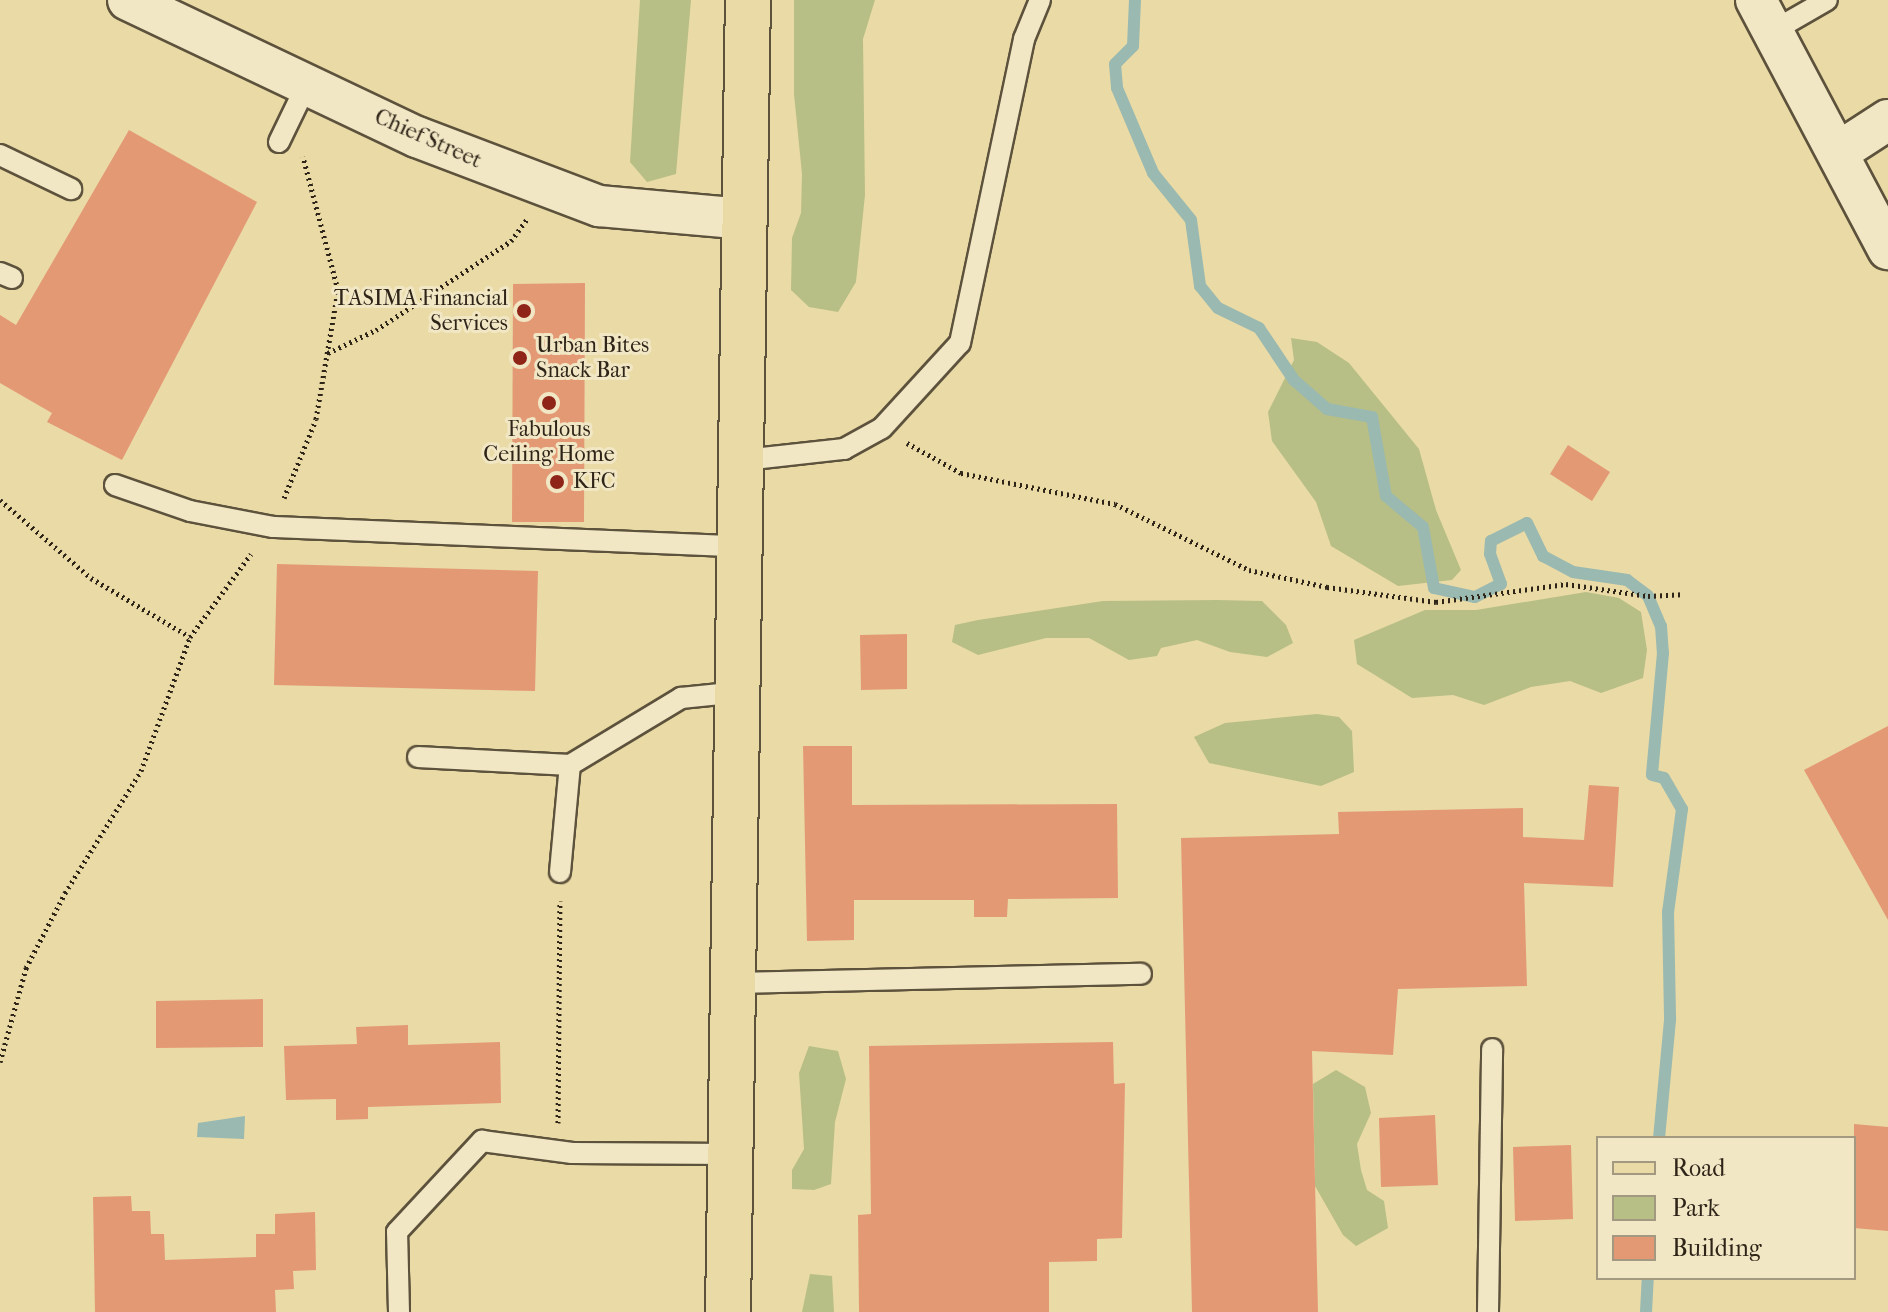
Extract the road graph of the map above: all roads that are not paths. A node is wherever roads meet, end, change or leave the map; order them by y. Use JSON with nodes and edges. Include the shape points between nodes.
{"nodes":[{"id":1,"x":128,"y":0,"type":"edge"},
{"id":2,"x":748,"y":0,"type":"edge"},
{"id":3,"x":1040,"y":0,"type":"edge"},
{"id":4,"x":1827,"y":0,"type":"edge"},
{"id":5,"x":1764,"y":15,"type":"edge"},
{"id":6,"x":308,"y":82,"type":"junction"},
{"id":7,"x":1888,"y":120,"type":"edge"},
{"id":8,"x":279,"y":142,"type":"road end"},
{"id":9,"x":1840,"y":151,"type":"junction"},
{"id":10,"x":0,"y":155,"type":"edge"},
{"id":11,"x":71,"y":189,"type":"dead end"},
{"id":12,"x":746,"y":219,"type":"junction"},
{"id":13,"x":1888,"y":249,"type":"edge"},
{"id":14,"x":744,"y":460,"type":"junction"},
{"id":15,"x":115,"y":485,"type":"dead end"},
{"id":16,"x":743,"y":547,"type":"junction"},
{"id":17,"x":740,"y":692,"type":"junction"},
{"id":18,"x":418,"y":757,"type":"dead end"},
{"id":19,"x":570,"y":765,"type":"junction"},
{"id":20,"x":560,"y":872,"type":"road end"},
{"id":21,"x":1141,"y":974,"type":"dead end"},
{"id":22,"x":735,"y":983,"type":"junction"},
{"id":23,"x":1492,"y":1049,"type":"dead end"},
{"id":24,"x":732,"y":1154,"type":"junction"},
{"id":25,"x":399,"y":1312,"type":"edge"},
{"id":26,"x":728,"y":1312,"type":"edge"},
{"id":27,"x":1488,"y":1312,"type":"edge"}],
"edges":[{"from":1,"to":6,"type":"street","name":"Chief Street"},
{"from":2,"to":12,"type":"main road"},
{"from":3,"to":14,"type":"lane","via":[[1024,39],[960,343],[882,428],[844,449]]},
{"from":4,"to":5,"type":"lane"},
{"from":5,"to":9,"type":"street"},
{"from":6,"to":8,"type":"lane"},
{"from":6,"to":12,"type":"street","name":"Chief Street","via":[[417,137],[599,206]]},
{"from":7,"to":9,"type":"street"},
{"from":9,"to":13,"type":"street"},
{"from":10,"to":11,"type":"lane"},
{"from":12,"to":14,"type":"main road"},
{"from":14,"to":16,"type":"main road"},
{"from":15,"to":16,"type":"lane","via":[[190,511],[273,527]]},
{"from":16,"to":17,"type":"main road"},
{"from":17,"to":19,"type":"lane","via":[[681,698]]},
{"from":17,"to":22,"type":"main road"},
{"from":18,"to":19,"type":"lane"},
{"from":19,"to":20,"type":"lane"},
{"from":21,"to":22,"type":"lane"},
{"from":22,"to":24,"type":"main road"},
{"from":23,"to":27,"type":"lane"},
{"from":24,"to":25,"type":"lane","via":[[558,1151],[482,1141],[397,1232]]},
{"from":24,"to":26,"type":"main road"}]}
